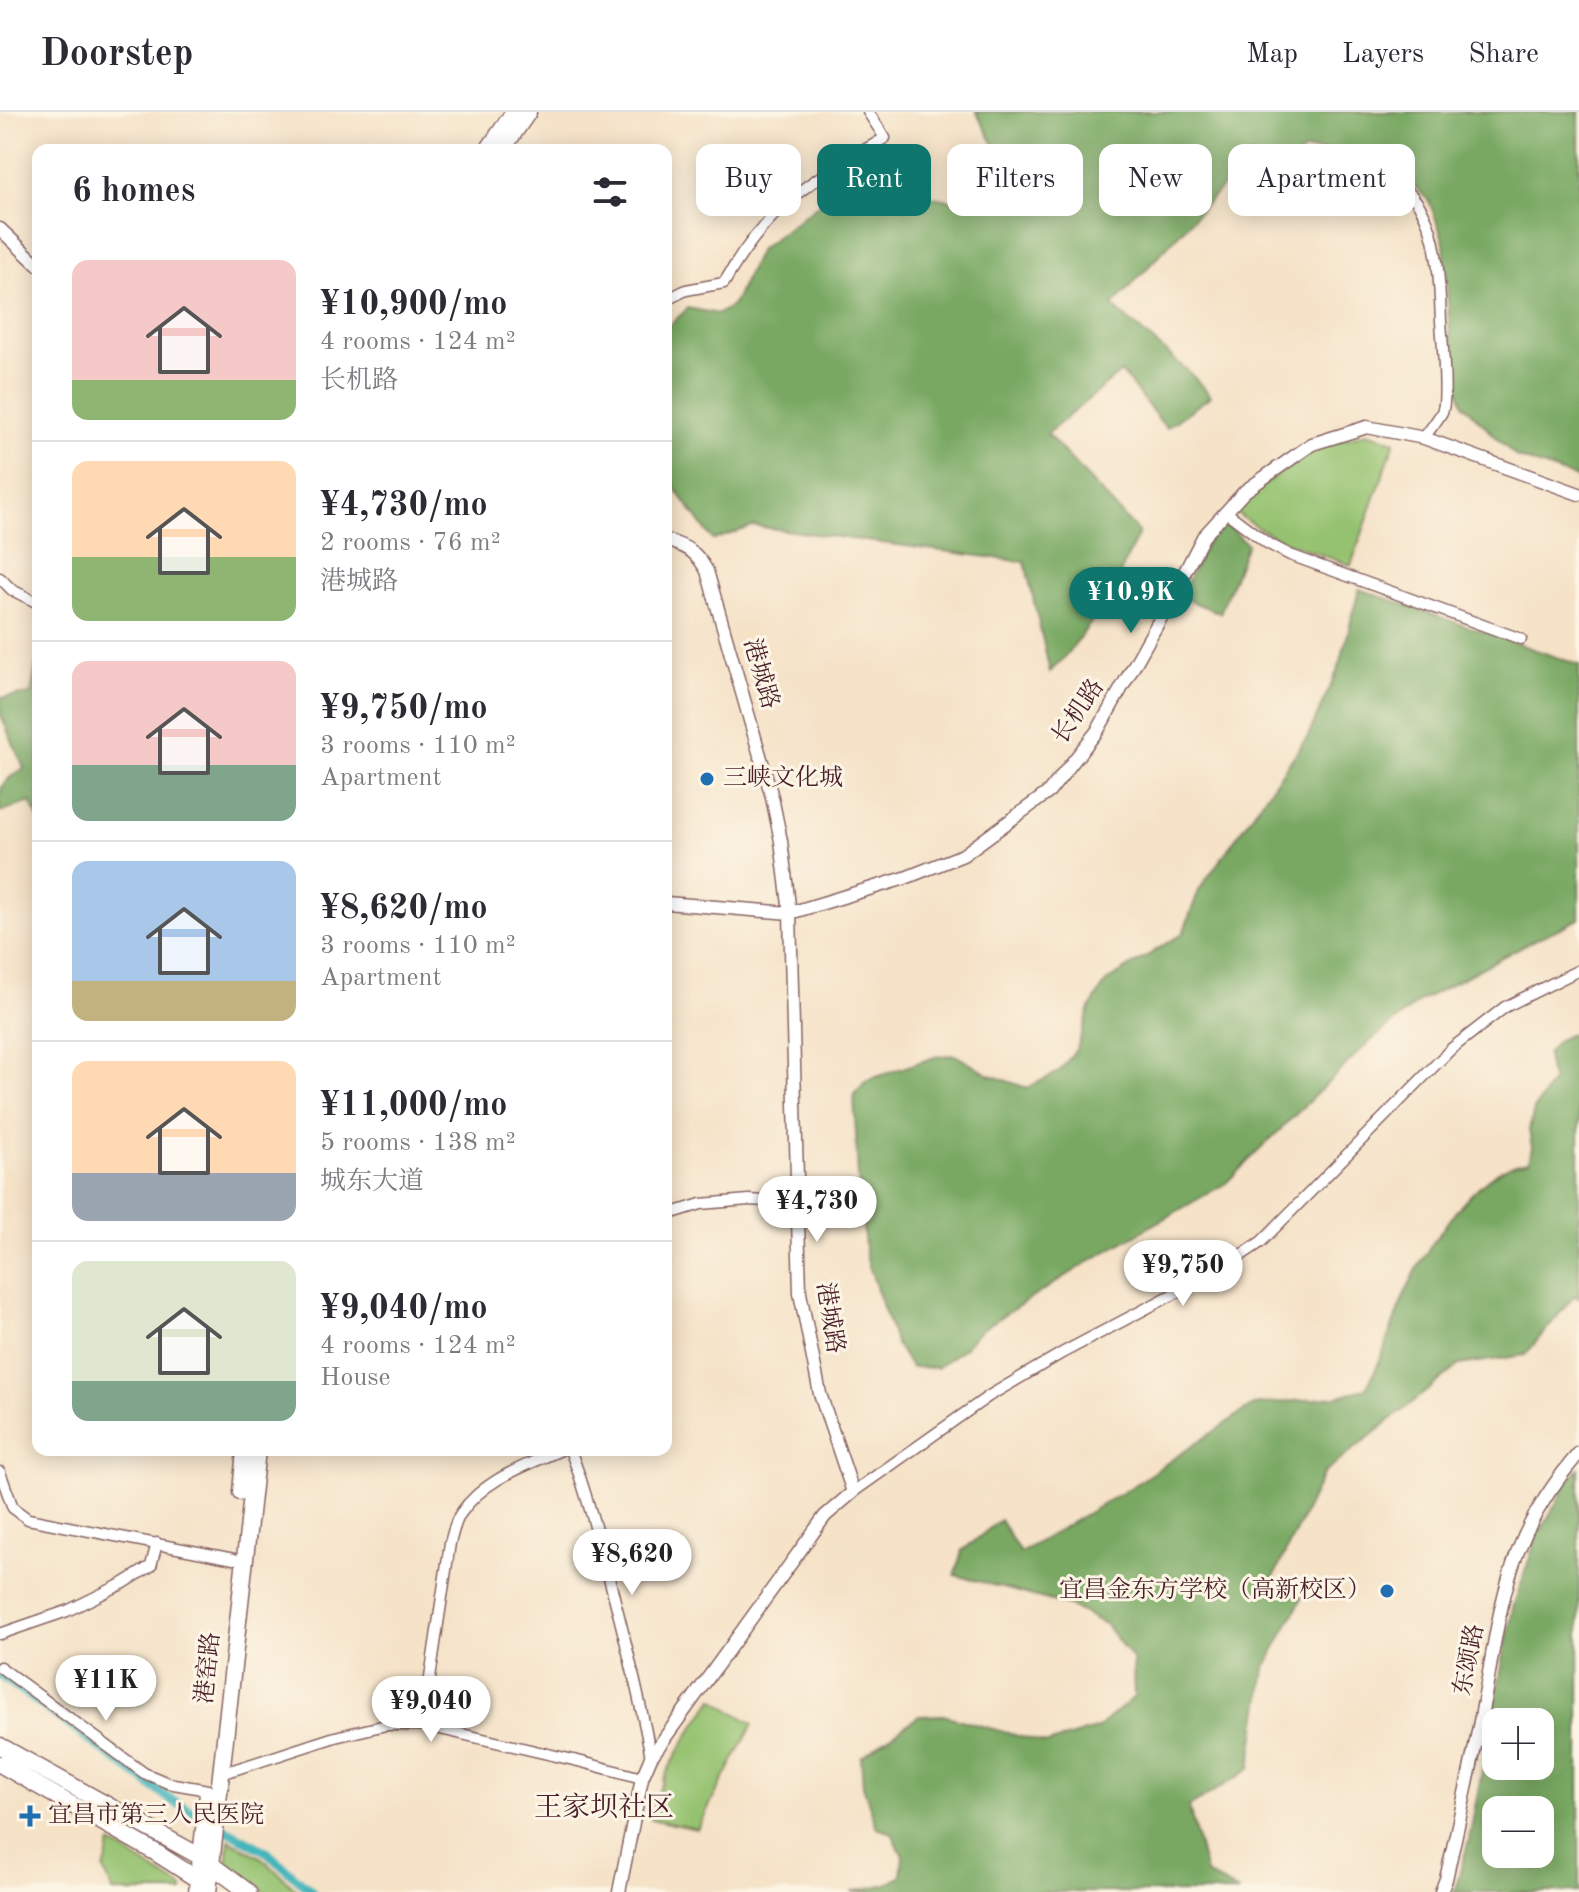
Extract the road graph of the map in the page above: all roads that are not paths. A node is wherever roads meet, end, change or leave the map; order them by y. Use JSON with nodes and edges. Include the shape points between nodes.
{"nodes":[{"id":1,"x":514,"y":112,"type":"edge"},
{"id":2,"x":528,"y":112,"type":"edge"},
{"id":3,"x":868,"y":112,"type":"edge"},
{"id":4,"x":492,"y":144,"type":"edge"},
{"id":5,"x":506,"y":144,"type":"edge"},
{"id":6,"x":1415,"y":200,"type":"edge"},
{"id":7,"x":0,"y":229,"type":"edge"},
{"id":8,"x":32,"y":259,"type":"edge"},
{"id":9,"x":672,"y":297,"type":"edge"},
{"id":10,"x":1424,"y":438,"type":"junction"},
{"id":11,"x":1579,"y":494,"type":"edge"},
{"id":12,"x":1226,"y":512,"type":"junction"},
{"id":13,"x":672,"y":542,"type":"edge"},
{"id":14,"x":0,"y":578,"type":"edge"},
{"id":15,"x":32,"y":600,"type":"edge"},
{"id":16,"x":1521,"y":639,"type":"dead end"},
{"id":17,"x":672,"y":903,"type":"edge"},
{"id":18,"x":790,"y":913,"type":"junction"},
{"id":19,"x":1579,"y":970,"type":"edge"},
{"id":20,"x":798,"y":1203,"type":"junction"},
{"id":21,"x":672,"y":1213,"type":"edge"},
{"id":22,"x":1579,"y":1453,"type":"edge"},
{"id":23,"x":244,"y":1456,"type":"edge"},
{"id":24,"x":256,"y":1456,"type":"edge"},
{"id":25,"x":548,"y":1456,"type":"edge"},
{"id":26,"x":572,"y":1456,"type":"edge"},
{"id":27,"x":0,"y":1472,"type":"edge"},
{"id":28,"x":853,"y":1492,"type":"junction"},
{"id":29,"x":157,"y":1543,"type":"junction"},
{"id":30,"x":234,"y":1559,"type":"junction"},
{"id":31,"x":0,"y":1634,"type":"edge"},
{"id":32,"x":0,"y":1667,"type":"edge"},
{"id":33,"x":423,"y":1725,"type":"junction"},
{"id":34,"x":0,"y":1746,"type":"edge"},
{"id":35,"x":651,"y":1757,"type":"junction"},
{"id":36,"x":0,"y":1764,"type":"edge"},
{"id":37,"x":221,"y":1774,"type":"junction"},
{"id":38,"x":642,"y":1778,"type":"junction"},
{"id":39,"x":211,"y":1796,"type":"junction"},
{"id":40,"x":206,"y":1861,"type":"junction"},
{"id":41,"x":206,"y":1888,"type":"edge"},
{"id":42,"x":248,"y":1892,"type":"edge"},
{"id":43,"x":619,"y":1892,"type":"edge"},
{"id":44,"x":1441,"y":1892,"type":"edge"}],
"edges":[{"from":1,"to":4,"type":"main road"},
{"from":2,"to":5,"type":"main road"},
{"from":3,"to":9,"type":"street","via":[[885,138],[785,204],[740,255],[724,283]]},
{"from":6,"to":10,"type":"street","via":[[1431,228],[1438,258],[1444,381],[1444,410]]},
{"from":7,"to":8,"type":"street"},
{"from":10,"to":11,"type":"street","name":"长机路"},
{"from":10,"to":12,"type":"street","name":"长机路","via":[[1367,427],[1312,444],[1245,491]]},
{"from":12,"to":16,"type":"street","via":[[1290,555]]},
{"from":12,"to":18,"type":"street","name":"长机路","via":[[1203,537],[1098,730],[1049,792],[963,855]]},
{"from":13,"to":18,"type":"street","name":"港城路","via":[[686,546],[707,571],[772,797]]},
{"from":14,"to":15,"type":"street"},
{"from":17,"to":18,"type":"street","name":"长机路"},
{"from":18,"to":20,"type":"street","name":"港城路"},
{"from":19,"to":28,"type":"street","via":[[1505,1007],[1451,1049],[1261,1242],[989,1396]]},
{"from":20,"to":21,"type":"street","via":[[749,1200],[701,1204]]},
{"from":20,"to":28,"type":"street","name":"港城路","via":[[800,1293],[807,1331],[820,1394]]},
{"from":22,"to":44,"type":"street","name":"东颂路","via":[[1547,1495],[1518,1550]]},
{"from":23,"to":30,"type":"main road","name":"港窑路"},
{"from":24,"to":37,"type":"main road","name":"港窑路"},
{"from":25,"to":33,"type":"street","via":[[501,1477],[460,1515],[450,1543]]},
{"from":26,"to":35,"type":"street","via":[[617,1607]]},
{"from":27,"to":29,"type":"street","via":[[13,1508],[28,1519]]},
{"from":28,"to":35,"type":"street","via":[[825,1516]]},
{"from":29,"to":30,"type":"street"},
{"from":29,"to":31,"type":"street","via":[[151,1566],[124,1583],[67,1611]]},
{"from":30,"to":39,"type":"main road","name":"港窑路"},
{"from":32,"to":39,"type":"street","via":[[144,1773]]},
{"from":33,"to":37,"type":"street","via":[[386,1725],[347,1734]]},
{"from":33,"to":38,"type":"street"},
{"from":34,"to":40,"type":"main road"},
{"from":35,"to":38,"type":"street"},
{"from":36,"to":41,"type":"main road","via":[[155,1852]]},
{"from":37,"to":39,"type":"main road","name":"港窑路"},
{"from":38,"to":43,"type":"street"},
{"from":39,"to":40,"type":"main road","name":"港窑路"},
{"from":40,"to":41,"type":"main road","name":"港窑路"},
{"from":40,"to":42,"type":"main road"}]}
